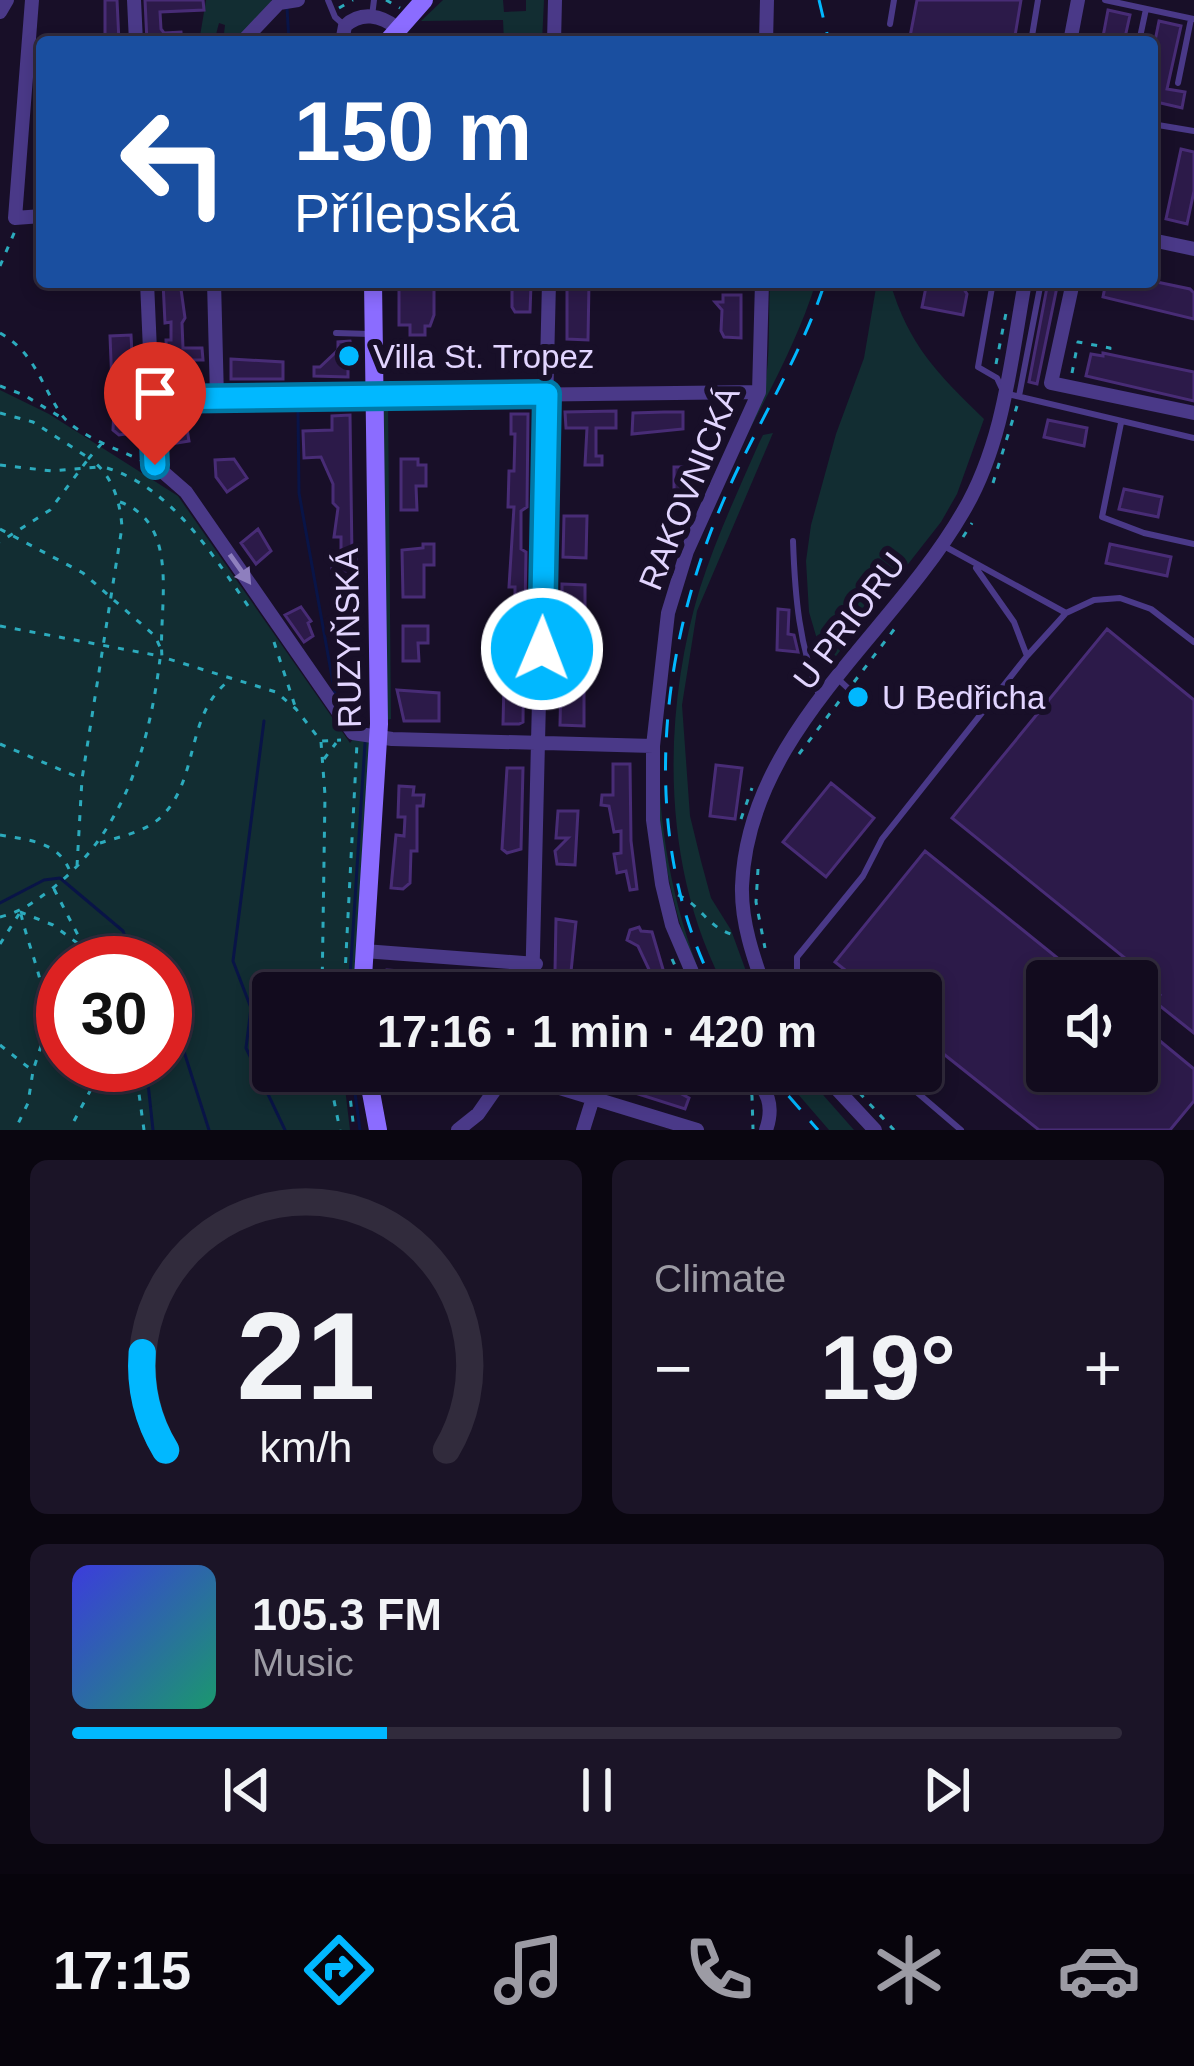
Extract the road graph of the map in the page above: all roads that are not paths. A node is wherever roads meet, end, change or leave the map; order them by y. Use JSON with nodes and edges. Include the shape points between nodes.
{"nodes":[{"id":1,"x":7,"y":0,"type":"edge"},
{"id":2,"x":32,"y":0,"type":"edge"},
{"id":3,"x":134,"y":0,"type":"edge"},
{"id":4,"x":328,"y":0,"type":"edge"},
{"id":5,"x":424,"y":0,"type":"edge"},
{"id":6,"x":555,"y":0,"type":"edge"},
{"id":7,"x":767,"y":0,"type":"edge"},
{"id":8,"x":894,"y":0,"type":"edge"},
{"id":9,"x":1038,"y":0,"type":"edge"},
{"id":10,"x":1078,"y":0,"type":"edge"},
{"id":11,"x":1105,"y":0,"type":"edge"},
{"id":12,"x":290,"y":1,"type":"edge"},
{"id":13,"x":373,"y":8,"type":"edge"},
{"id":14,"x":1146,"y":9,"type":"junction"},
{"id":15,"x":0,"y":12,"type":"edge"},
{"id":16,"x":1193,"y":19,"type":"edge"},
{"id":17,"x":890,"y":24,"type":"dead end"},
{"id":18,"x":395,"y":26,"type":"edge"},
{"id":19,"x":344,"y":34,"type":"edge"},
{"id":20,"x":136,"y":36,"type":"edge"},
{"id":21,"x":249,"y":36,"type":"edge"},
{"id":22,"x":554,"y":36,"type":"edge"},
{"id":23,"x":766,"y":36,"type":"edge"},
{"id":24,"x":1032,"y":36,"type":"edge"},
{"id":25,"x":1071,"y":36,"type":"edge"},
{"id":26,"x":1140,"y":36,"type":"edge"},
{"id":27,"x":1178,"y":83,"type":"dead end"},
{"id":28,"x":1158,"y":125,"type":"edge"},
{"id":29,"x":1194,"y":131,"type":"edge"},
{"id":30,"x":36,"y":218,"type":"edge"},
{"id":31,"x":1158,"y":241,"type":"edge"},
{"id":32,"x":1194,"y":249,"type":"edge"},
{"id":33,"x":147,"y":288,"type":"edge"},
{"id":34,"x":214,"y":288,"type":"edge"},
{"id":35,"x":373,"y":288,"type":"edge"},
{"id":36,"x":549,"y":288,"type":"edge"},
{"id":37,"x":762,"y":288,"type":"edge"},
{"id":38,"x":993,"y":288,"type":"edge"},
{"id":39,"x":1024,"y":288,"type":"edge"},
{"id":40,"x":1039,"y":288,"type":"edge"},
{"id":41,"x":1072,"y":288,"type":"edge"},
{"id":42,"x":336,"y":333,"type":"dead end"},
{"id":43,"x":374,"y":334,"type":"junction"},
{"id":44,"x":760,"y":392,"type":"junction"},
{"id":45,"x":547,"y":394,"type":"junction"},
{"id":46,"x":375,"y":396,"type":"junction"},
{"id":47,"x":1011,"y":396,"type":"junction"},
{"id":48,"x":217,"y":398,"type":"junction"},
{"id":49,"x":152,"y":399,"type":"junction"},
{"id":50,"x":1194,"y":412,"type":"edge"},
{"id":51,"x":1120,"y":423,"type":"junction"},
{"id":52,"x":1194,"y":438,"type":"edge"},
{"id":53,"x":793,"y":541,"type":"dead end"},
{"id":54,"x":941,"y":544,"type":"junction"},
{"id":55,"x":1194,"y":544,"type":"edge"},
{"id":56,"x":974,"y":565,"type":"junction"},
{"id":57,"x":1066,"y":613,"type":"junction"},
{"id":58,"x":1194,"y":642,"type":"edge"},
{"id":59,"x":1027,"y":656,"type":"junction"},
{"id":60,"x":843,"y":684,"type":"junction"},
{"id":61,"x":821,"y":701,"type":"junction"},
{"id":62,"x":864,"y":703,"type":"dead end"},
{"id":63,"x":364,"y":734,"type":"junction"},
{"id":64,"x":540,"y":741,"type":"junction"},
{"id":65,"x":652,"y":746,"type":"junction"},
{"id":66,"x":364,"y":951,"type":"junction"},
{"id":67,"x":536,"y":964,"type":"junction"},
{"id":68,"x":363,"y":972,"type":"edge"},
{"id":69,"x":535,"y":972,"type":"edge"},
{"id":70,"x":692,"y":972,"type":"edge"},
{"id":71,"x":759,"y":972,"type":"edge"},
{"id":72,"x":797,"y":972,"type":"edge"},
{"id":73,"x":371,"y":1092,"type":"edge"},
{"id":74,"x":494,"y":1092,"type":"edge"},
{"id":75,"x":573,"y":1092,"type":"edge"},
{"id":76,"x":767,"y":1092,"type":"edge"},
{"id":77,"x":839,"y":1092,"type":"edge"},
{"id":78,"x":917,"y":1092,"type":"edge"},
{"id":79,"x":593,"y":1098,"type":"junction"},
{"id":80,"x":378,"y":1130,"type":"edge"},
{"id":81,"x":458,"y":1130,"type":"edge"},
{"id":82,"x":583,"y":1130,"type":"edge"},
{"id":83,"x":697,"y":1130,"type":"edge"},
{"id":84,"x":766,"y":1130,"type":"edge"},
{"id":85,"x":874,"y":1130,"type":"edge"},
{"id":86,"x":961,"y":1130,"type":"edge"}],
"edges":[{"from":1,"to":15,"type":"street"},
{"from":2,"to":30,"type":"street","via":[[15,225]]},
{"from":3,"to":20,"type":"street"},
{"from":4,"to":19,"type":"lane"},
{"from":5,"to":18,"type":"street"},
{"from":6,"to":22,"type":"street"},
{"from":7,"to":23,"type":"street"},
{"from":8,"to":17,"type":"lane"},
{"from":9,"to":24,"type":"lane"},
{"from":10,"to":25,"type":"street"},
{"from":11,"to":14,"type":"lane"},
{"from":12,"to":21,"type":"street"},
{"from":13,"to":18,"type":"street"},
{"from":13,"to":19,"type":"street"},
{"from":14,"to":16,"type":"lane"},
{"from":14,"to":26,"type":"lane"},
{"from":16,"to":27,"type":"lane"},
{"from":28,"to":29,"type":"lane"},
{"from":31,"to":32,"type":"street"},
{"from":33,"to":49,"type":"street"},
{"from":34,"to":48,"type":"street"},
{"from":35,"to":43,"type":"street","name":"RUZYŇSKÁ"},
{"from":36,"to":45,"type":"street"},
{"from":37,"to":44,"type":"street","name":"RAKOVNICKÁ"},
{"from":38,"to":47,"type":"lane","via":[[978,367]]},
{"from":39,"to":47,"type":"street","name":"U PRIORU"},
{"from":40,"to":47,"type":"lane"},
{"from":41,"to":50,"type":"street","via":[[1051,383]]},
{"from":42,"to":43,"type":"lane"},
{"from":43,"to":46,"type":"street","name":"RUZYŇSKÁ"},
{"from":44,"to":45,"type":"street"},
{"from":44,"to":65,"type":"street","name":"RAKOVNICKÁ","via":[[686,551],[668,613]]},
{"from":45,"to":46,"type":"street"},
{"from":45,"to":64,"type":"street"},
{"from":46,"to":48,"type":"street"},
{"from":46,"to":63,"type":"street","name":"RUZYŇSKÁ"},
{"from":47,"to":51,"type":"lane"},
{"from":47,"to":54,"type":"street","name":"U PRIORU","via":[[977,485]]},
{"from":48,"to":49,"type":"street"},
{"from":49,"to":63,"type":"street","one_way":true,"via":[[155,465],[186,492]]},
{"from":51,"to":52,"type":"lane"},
{"from":51,"to":55,"type":"lane","via":[[1102,517]]},
{"from":53,"to":61,"type":"lane","via":[[796,613]]},
{"from":54,"to":56,"type":"lane"},
{"from":54,"to":60,"type":"street","name":"U PRIORU"},
{"from":56,"to":57,"type":"lane"},
{"from":56,"to":59,"type":"lane"},
{"from":57,"to":58,"type":"lane","via":[[1120,598],[1151,609]]},
{"from":57,"to":59,"type":"lane"},
{"from":59,"to":72,"type":"lane","via":[[882,839],[863,876],[796,957]]},
{"from":60,"to":61,"type":"street","name":"U PRIORU"},
{"from":60,"to":62,"type":"lane"},
{"from":61,"to":71,"type":"street","name":"U PRIORU","via":[[782,753],[751,821],[742,888]]},
{"from":63,"to":64,"type":"street"},
{"from":63,"to":66,"type":"street","name":"RUZYŇSKÁ"},
{"from":64,"to":65,"type":"street"},
{"from":64,"to":67,"type":"street"},
{"from":65,"to":70,"type":"street","name":"RAKOVNICKÁ","via":[[662,884]]},
{"from":66,"to":67,"type":"street"},
{"from":66,"to":68,"type":"street","name":"RUZYŇSKÁ"},
{"from":67,"to":69,"type":"street"},
{"from":73,"to":80,"type":"street"},
{"from":74,"to":81,"type":"street"},
{"from":75,"to":79,"type":"street"},
{"from":76,"to":84,"type":"street"},
{"from":77,"to":85,"type":"street"},
{"from":78,"to":86,"type":"lane"},
{"from":79,"to":82,"type":"street"},
{"from":79,"to":83,"type":"street"}]}
